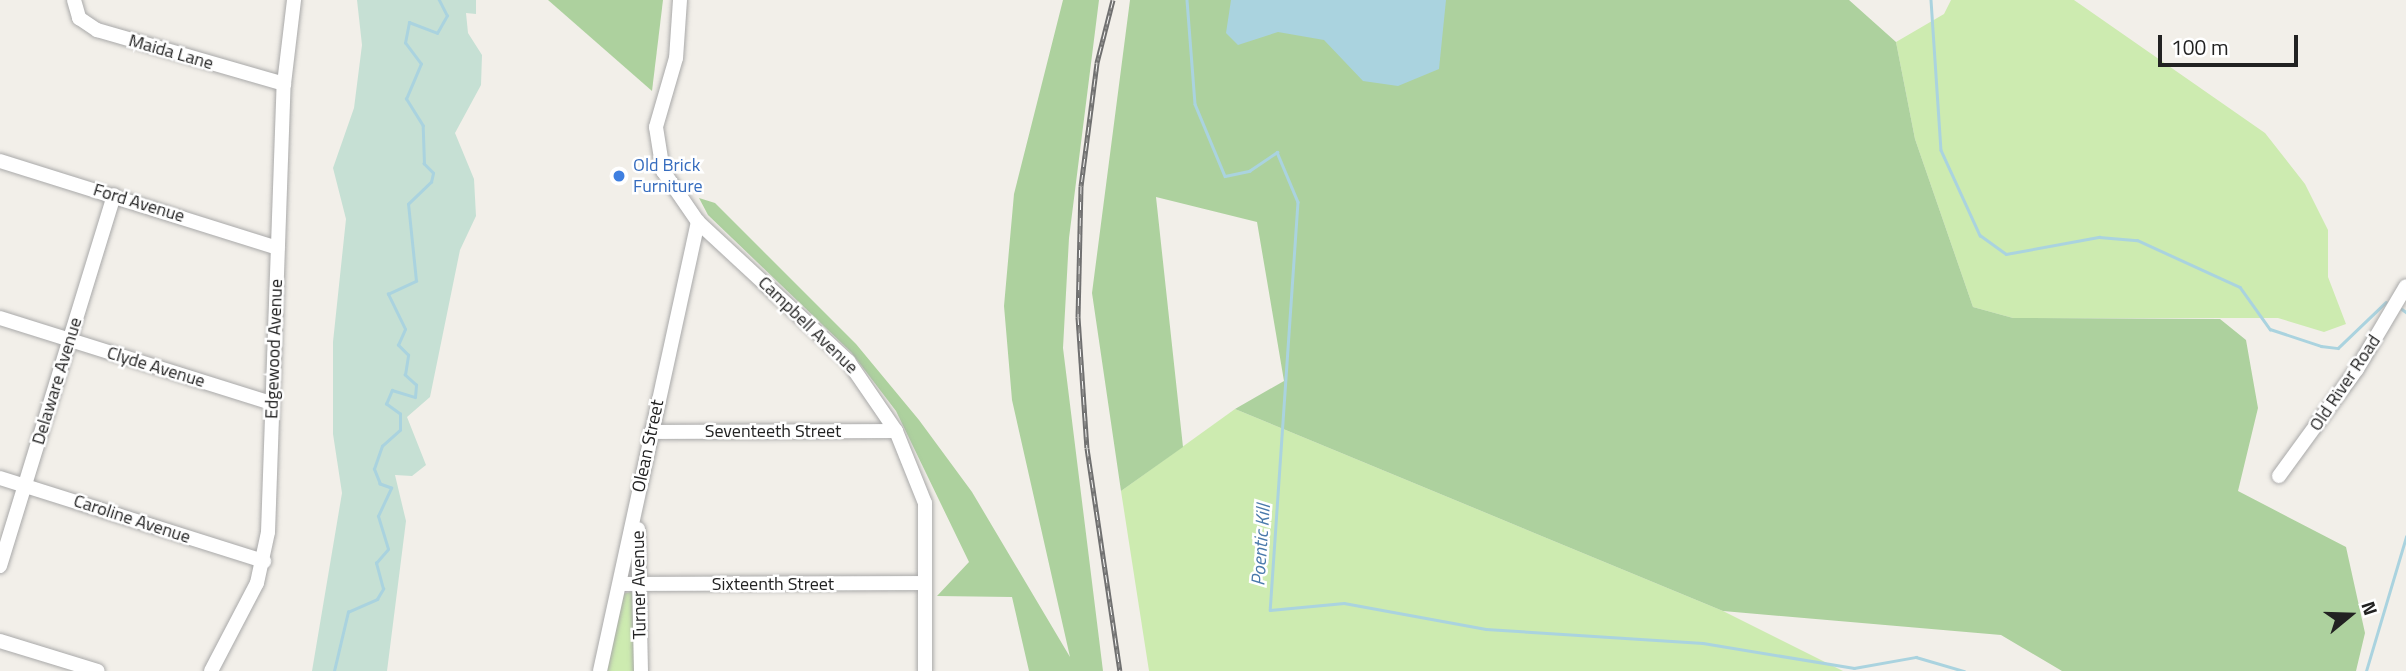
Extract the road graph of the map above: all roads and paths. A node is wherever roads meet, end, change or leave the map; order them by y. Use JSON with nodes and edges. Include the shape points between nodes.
{"nodes":[{"id":1,"x":74,"y":0,"type":"edge"},
{"id":2,"x":293,"y":0,"type":"edge"},
{"id":3,"x":680,"y":0,"type":"edge"},
{"id":4,"x":284,"y":84,"type":"junction"},
{"id":5,"x":0,"y":161,"type":"edge"},
{"id":6,"x":114,"y":195,"type":"junction"},
{"id":7,"x":698,"y":222,"type":"junction"},
{"id":8,"x":278,"y":248,"type":"junction"},
{"id":9,"x":2406,"y":286,"type":"edge"},
{"id":10,"x":0,"y":318,"type":"edge"},
{"id":11,"x":69,"y":340,"type":"junction"},
{"id":12,"x":272,"y":403,"type":"junction"},
{"id":13,"x":896,"y":430,"type":"junction"},
{"id":14,"x":650,"y":432,"type":"junction"},
{"id":15,"x":2278,"y":476,"type":"dead end"},
{"id":16,"x":0,"y":478,"type":"edge"},
{"id":17,"x":26,"y":485,"type":"junction"},
{"id":18,"x":637,"y":499,"type":"junction"},
{"id":19,"x":264,"y":561,"type":"junction"},
{"id":20,"x":0,"y":566,"type":"edge"},
{"id":21,"x":925,"y":583,"type":"junction"},
{"id":22,"x":622,"y":584,"type":"junction"},
{"id":23,"x":641,"y":584,"type":"junction"},
{"id":24,"x":0,"y":641,"type":"edge"},
{"id":25,"x":98,"y":671,"type":"edge"},
{"id":26,"x":211,"y":671,"type":"edge"},
{"id":27,"x":600,"y":671,"type":"edge"},
{"id":28,"x":641,"y":671,"type":"edge"},
{"id":29,"x":925,"y":671,"type":"edge"}],
"edges":[{"from":1,"to":4,"type":"street","name":"Maida Lane","via":[[79,18],[97,30]]},
{"from":2,"to":4,"type":"street","name":"Edgewood Avenue"},
{"from":3,"to":7,"type":"street","name":"Campbell Avenue","via":[[676,58],[656,127],[663,171]]},
{"from":4,"to":8,"type":"street","name":"Edgewood Avenue"},
{"from":5,"to":6,"type":"street","name":"Ford Avenue"},
{"from":6,"to":8,"type":"street","name":"Ford Avenue"},
{"from":6,"to":11,"type":"street","name":"Delaware Avenue"},
{"from":7,"to":13,"type":"street","name":"Campbell Avenue","via":[[848,360]]},
{"from":7,"to":14,"type":"street","name":"Olean Street"},
{"from":8,"to":12,"type":"street","name":"Edgewood Avenue"},
{"from":9,"to":15,"type":"street","name":"Old River Road","via":[[2357,369]]},
{"from":10,"to":11,"type":"street","name":"Clyde Avenue"},
{"from":11,"to":12,"type":"street","name":"Clyde Avenue"},
{"from":11,"to":17,"type":"street","name":"Delaware Avenue"},
{"from":12,"to":19,"type":"street","name":"Edgewood Avenue"},
{"from":13,"to":14,"type":"street","name":"Seventeeth Street"},
{"from":13,"to":21,"type":"street","name":"Campbell Avenue","via":[[925,503]]},
{"from":14,"to":18,"type":"street","name":"Olean Street"},
{"from":16,"to":17,"type":"street","name":"Caroline Avenue"},
{"from":17,"to":19,"type":"street","name":"Caroline Avenue"},
{"from":17,"to":20,"type":"street","name":"Delaware Avenue"},
{"from":18,"to":22,"type":"street","name":"Olean Street"},
{"from":18,"to":23,"type":"street","name":"Turner Avenue"},
{"from":19,"to":26,"type":"street","name":"Edgewood Avenue"},
{"from":21,"to":23,"type":"street","name":"Sixteenth Street"},
{"from":21,"to":29,"type":"street","name":"Campbell Avenue"},
{"from":22,"to":23,"type":"street","name":"Sixteenth Street"},
{"from":22,"to":27,"type":"street","name":"Olean Street"},
{"from":23,"to":28,"type":"street","name":"Turner Avenue"},
{"from":24,"to":25,"type":"street"}]}
